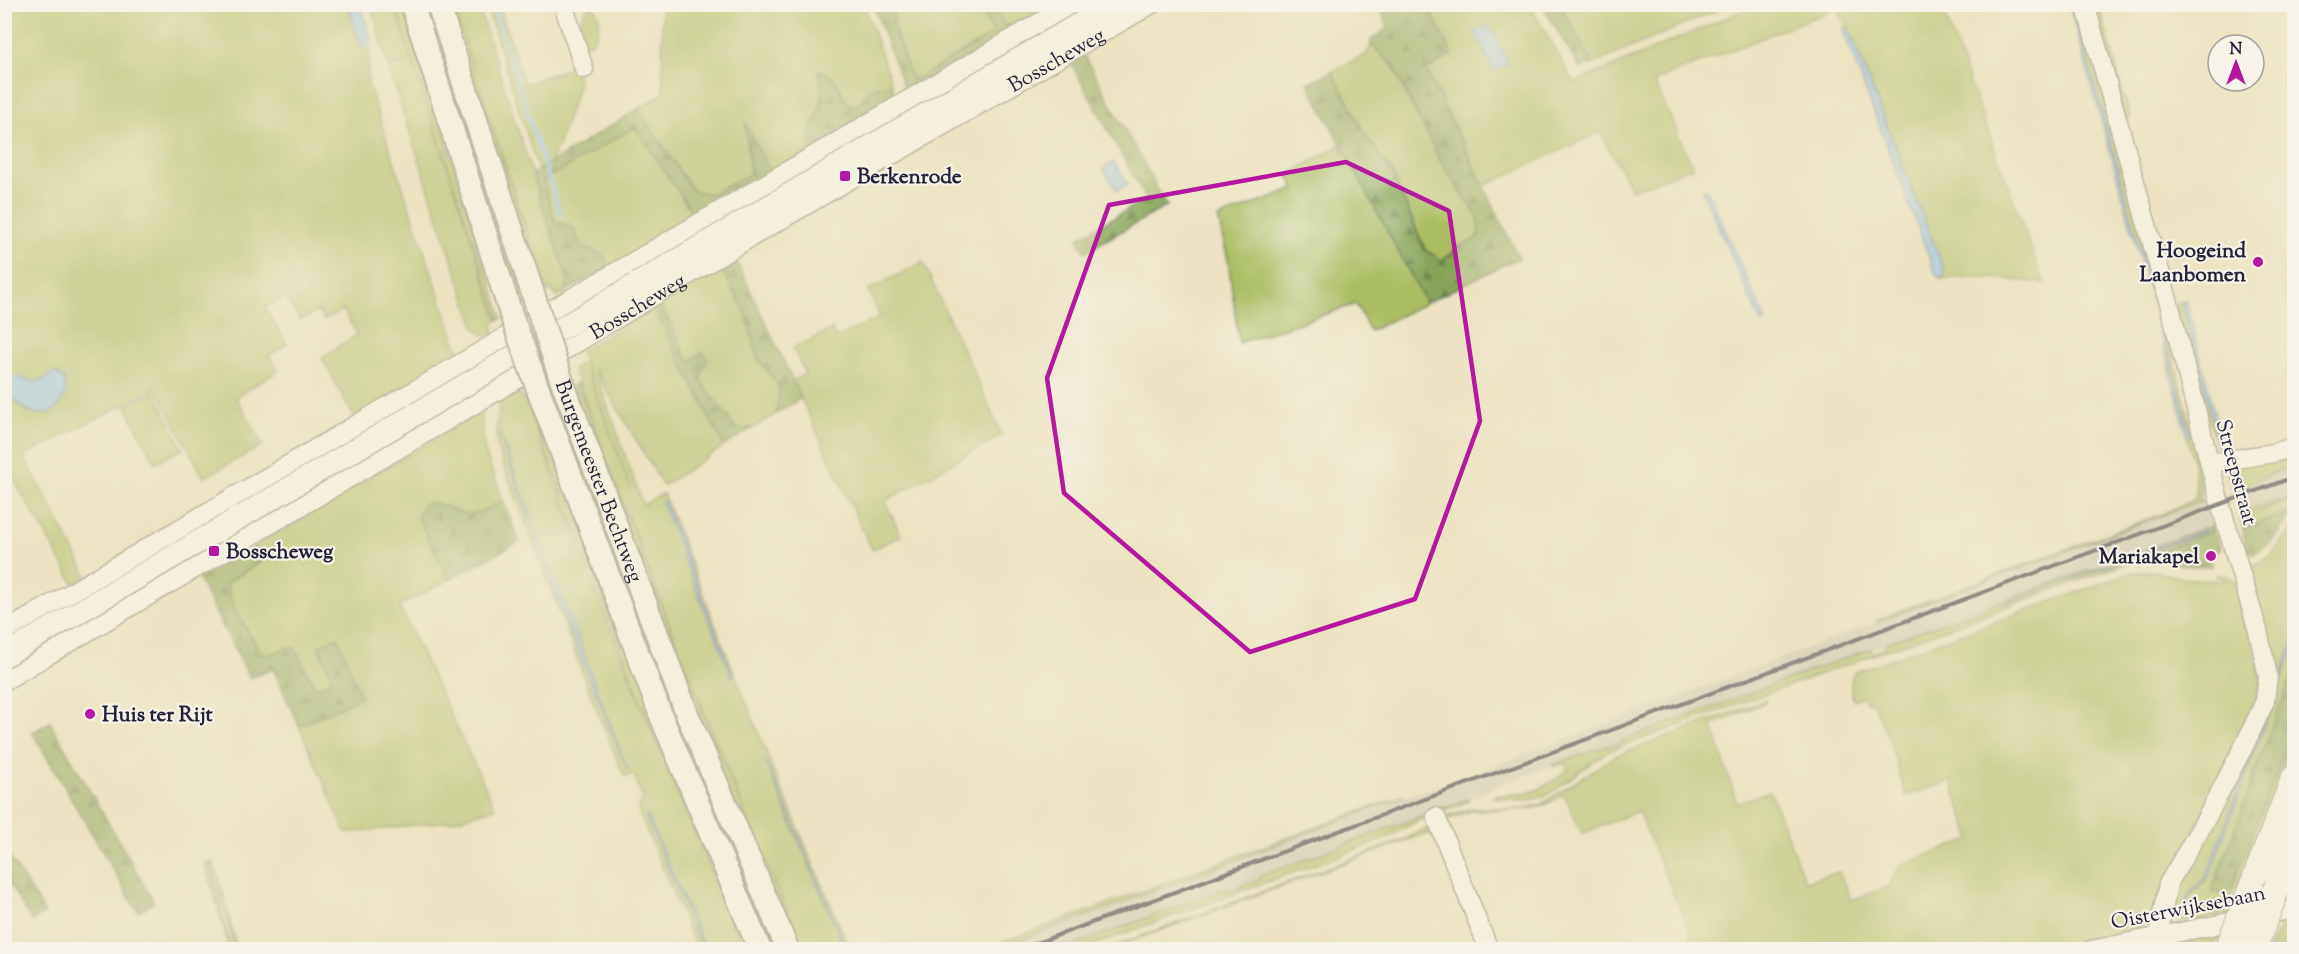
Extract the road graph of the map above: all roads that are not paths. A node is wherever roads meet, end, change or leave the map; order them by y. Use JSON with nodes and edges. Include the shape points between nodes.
{"nodes":[{"id":1,"x":412,"y":4,"type":"edge"},
{"id":2,"x":438,"y":4,"type":"edge"},
{"id":3,"x":563,"y":4,"type":"edge"},
{"id":4,"x":1071,"y":4,"type":"edge"},
{"id":5,"x":1113,"y":4,"type":"edge"},
{"id":6,"x":1152,"y":4,"type":"edge"},
{"id":7,"x":2085,"y":4,"type":"edge"},
{"id":8,"x":584,"y":69,"type":"dead end"},
{"id":9,"x":921,"y":116,"type":"junction"},
{"id":10,"x":2295,"y":447,"type":"edge"},
{"id":11,"x":2211,"y":463,"type":"junction"},
{"id":12,"x":4,"y":632,"type":"edge"},
{"id":13,"x":4,"y":656,"type":"edge"},
{"id":14,"x":4,"y":681,"type":"edge"},
{"id":15,"x":2295,"y":779,"type":"edge"},
{"id":16,"x":1436,"y":817,"type":"dead end"},
{"id":17,"x":2295,"y":844,"type":"edge"},
{"id":18,"x":2295,"y":909,"type":"edge"},
{"id":19,"x":2158,"y":936,"type":"junction"},
{"id":20,"x":2254,"y":947,"type":"edge"},
{"id":21,"x":2228,"y":949,"type":"edge"},
{"id":22,"x":760,"y":950,"type":"edge"},
{"id":23,"x":788,"y":950,"type":"edge"},
{"id":24,"x":1489,"y":950,"type":"edge"},
{"id":25,"x":2091,"y":950,"type":"edge"}],
"edges":[{"from":1,"to":22,"type":"main road","name":"Burgemeester Bechtweg","bridge":true,"via":[[511,315],[663,721]]},
{"from":2,"to":23,"type":"main road","name":"Burgemeester Bechtweg","bridge":true,"via":[[560,376],[687,714]]},
{"from":3,"to":8,"type":"street"},
{"from":4,"to":9,"type":"street","name":"Bosscheweg"},
{"from":5,"to":9,"type":"main road","name":"Bosscheweg"},
{"from":6,"to":9,"type":"street","name":"Bosscheweg"},
{"from":7,"to":11,"type":"street","name":"Streepstraat"},
{"from":9,"to":12,"type":"street","name":"Bosscheweg"},
{"from":9,"to":13,"type":"main road","name":"Bosscheweg"},
{"from":9,"to":14,"type":"street","name":"Bosscheweg"},
{"from":10,"to":11,"type":"street"},
{"from":11,"to":19,"type":"street","name":"Streepstraat","via":[[2268,676],[2265,701],[2207,818],[2168,884]]},
{"from":15,"to":21,"type":"highway","bridge":true},
{"from":16,"to":24,"type":"street"},
{"from":17,"to":20,"type":"highway","bridge":true},
{"from":18,"to":19,"type":"street","name":"Oisterwijksebaan"},
{"from":19,"to":25,"type":"street","name":"Oisterwijksebaan"}]}
